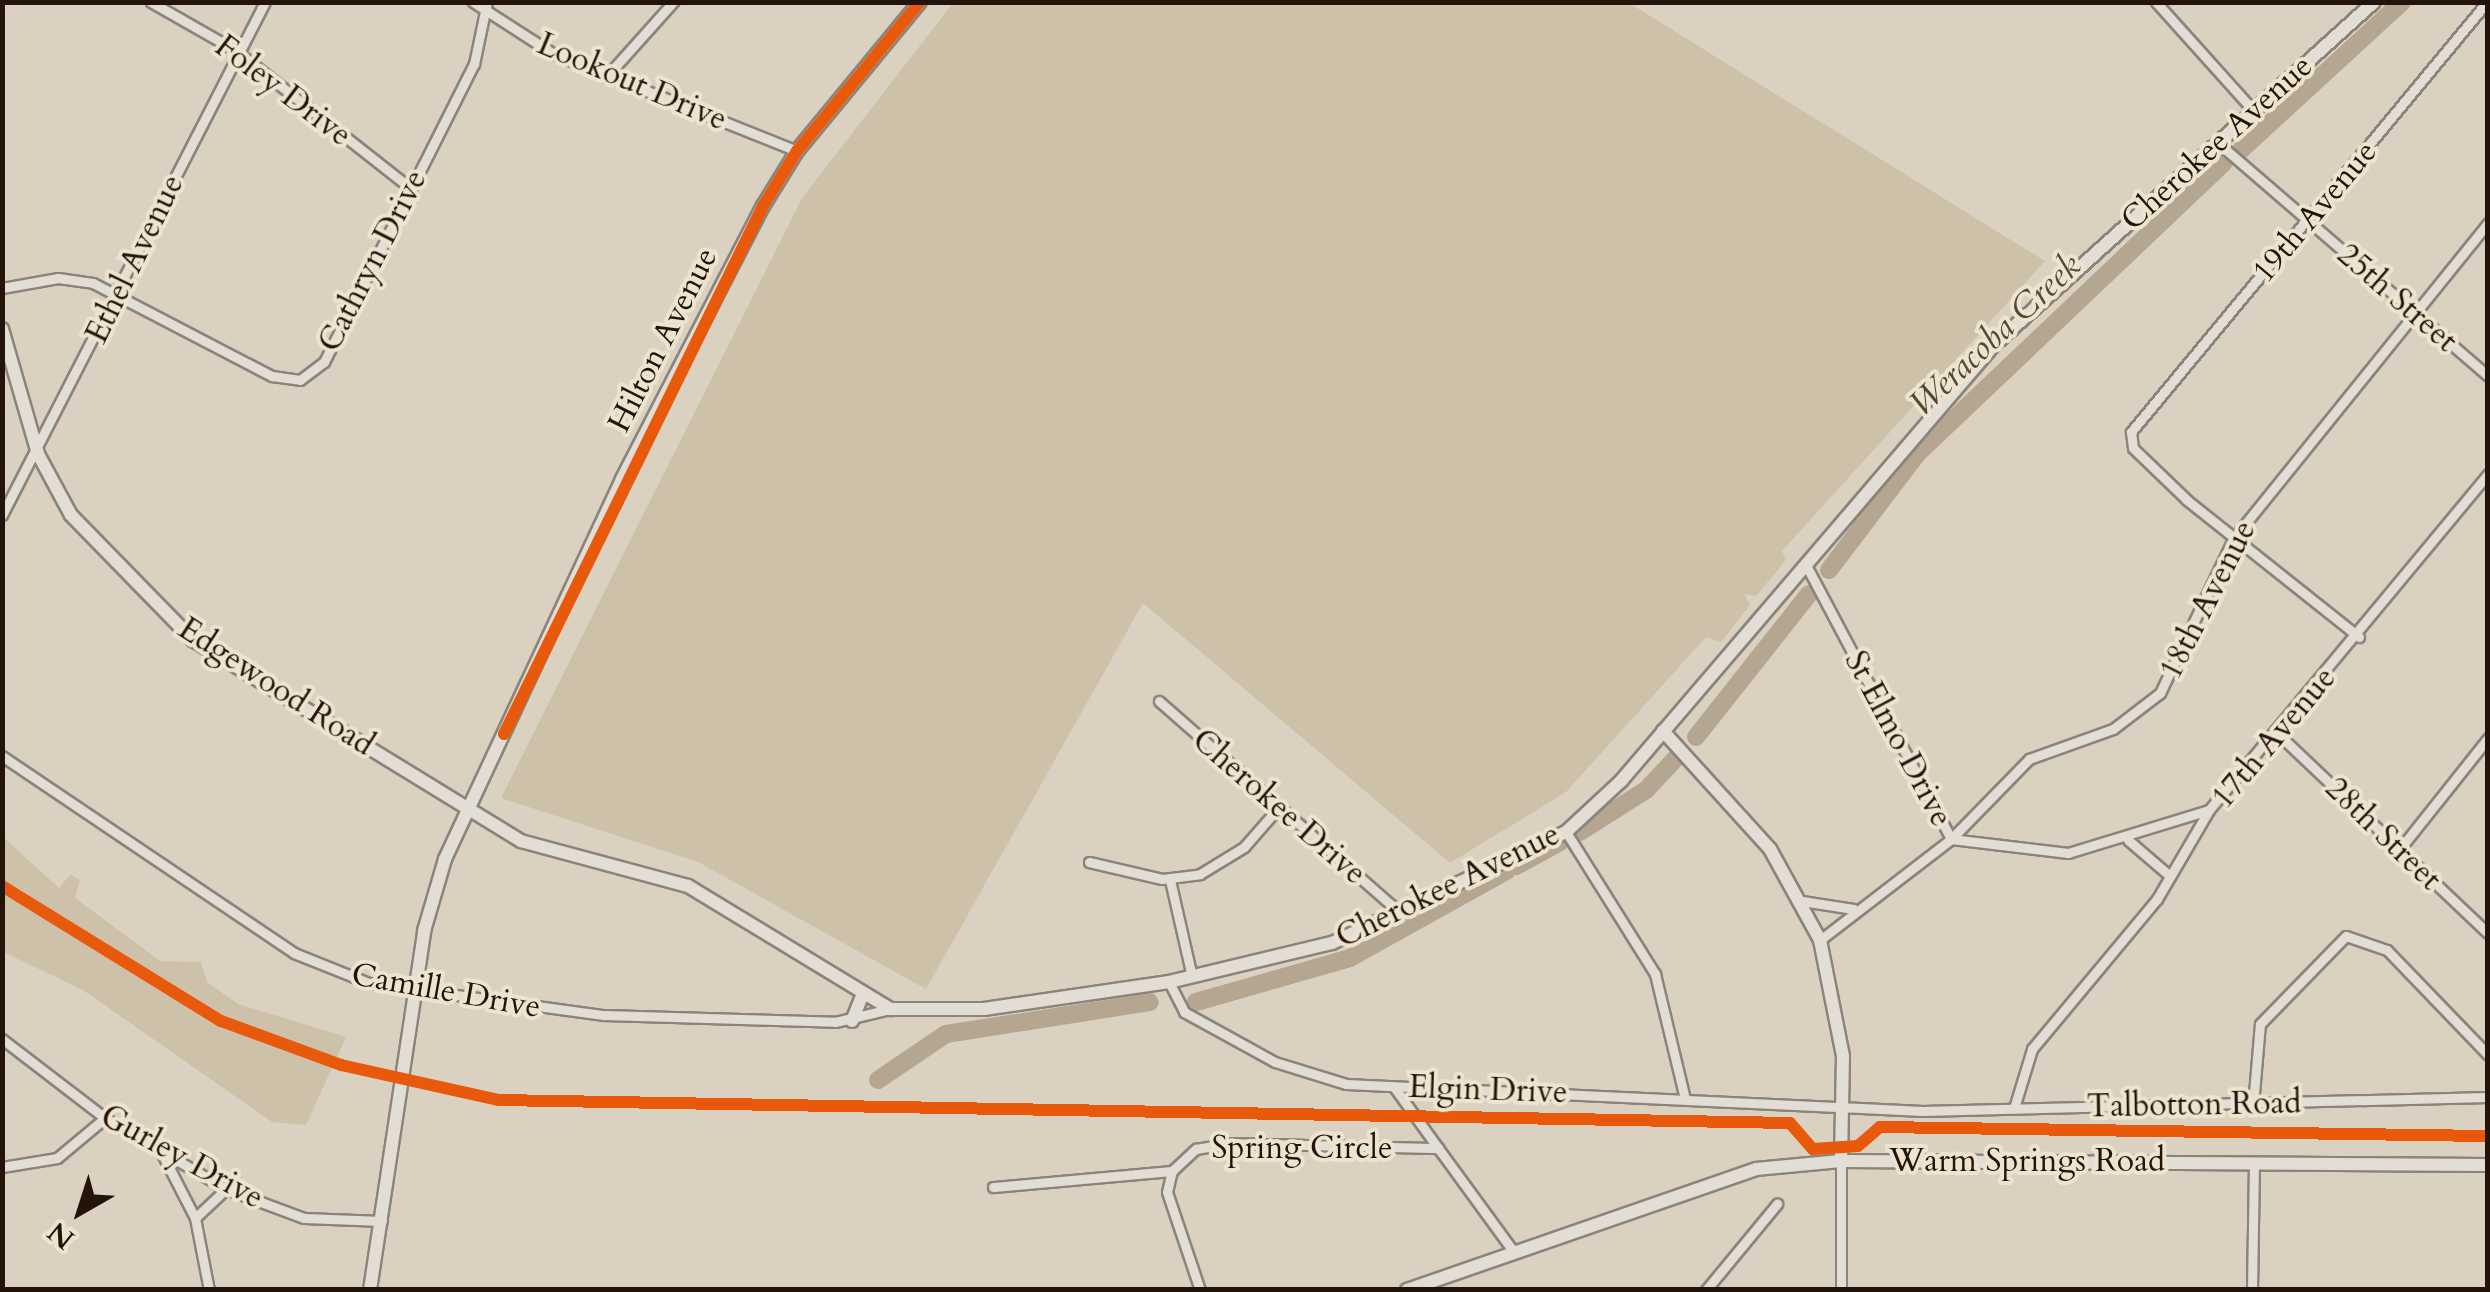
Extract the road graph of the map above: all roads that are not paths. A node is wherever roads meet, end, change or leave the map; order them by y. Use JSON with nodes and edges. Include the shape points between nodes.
{"nodes":[{"id":1,"x":151,"y":2,"type":"edge"},
{"id":2,"x":265,"y":2,"type":"edge"},
{"id":3,"x":473,"y":2,"type":"edge"},
{"id":4,"x":673,"y":2,"type":"edge"},
{"id":5,"x":920,"y":2,"type":"edge"},
{"id":6,"x":2156,"y":2,"type":"edge"},
{"id":7,"x":2374,"y":2,"type":"edge"},
{"id":8,"x":2487,"y":2,"type":"edge"},
{"id":9,"x":485,"y":6,"type":"edge"},
{"id":10,"x":235,"y":50,"type":"junction"},
{"id":11,"x":606,"y":77,"type":"junction"},
{"id":12,"x":2253,"y":110,"type":"junction"},
{"id":13,"x":2216,"y":142,"type":"junction"},
{"id":14,"x":797,"y":150,"type":"junction"},
{"id":15,"x":410,"y":187,"type":"junction"},
{"id":16,"x":2309,"y":222,"type":"junction"},
{"id":17,"x":2488,"y":223,"type":"edge"},
{"id":18,"x":2,"y":288,"type":"edge"},
{"id":19,"x":117,"y":291,"type":"junction"},
{"id":20,"x":2414,"y":313,"type":"junction"},
{"id":21,"x":2,"y":329,"type":"edge"},
{"id":22,"x":2488,"y":376,"type":"edge"},
{"id":23,"x":38,"y":454,"type":"junction"},
{"id":24,"x":2488,"y":474,"type":"edge"},
{"id":25,"x":2,"y":516,"type":"edge"},
{"id":26,"x":2233,"y":539,"type":"junction"},
{"id":27,"x":1806,"y":564,"type":"junction"},
{"id":28,"x":2358,"y":638,"type":"junction"},
{"id":29,"x":1159,"y":701,"type":"dead end"},
{"id":30,"x":1663,"y":730,"type":"junction"},
{"id":31,"x":2278,"y":734,"type":"junction"},
{"id":32,"x":2487,"y":741,"type":"edge"},
{"id":33,"x":2,"y":756,"type":"edge"},
{"id":34,"x":1279,"y":808,"type":"junction"},
{"id":35,"x":2209,"y":810,"type":"junction"},
{"id":36,"x":466,"y":814,"type":"junction"},
{"id":37,"x":1566,"y":832,"type":"junction"},
{"id":38,"x":1951,"y":839,"type":"junction"},
{"id":39,"x":2128,"y":840,"type":"junction"},
{"id":40,"x":2398,"y":850,"type":"junction"},
{"id":41,"x":1089,"y":862,"type":"dead end"},
{"id":42,"x":2170,"y":876,"type":"junction"},
{"id":43,"x":1170,"y":880,"type":"junction"},
{"id":44,"x":1802,"y":901,"type":"junction"},
{"id":45,"x":1852,"y":909,"type":"junction"},
{"id":46,"x":1398,"y":912,"type":"junction"},
{"id":47,"x":2488,"y":933,"type":"edge"},
{"id":48,"x":1820,"y":940,"type":"junction"},
{"id":49,"x":1192,"y":976,"type":"junction"},
{"id":50,"x":1169,"y":982,"type":"junction"},
{"id":51,"x":415,"y":990,"type":"junction"},
{"id":52,"x":863,"y":994,"type":"junction"},
{"id":53,"x":890,"y":1008,"type":"junction"},
{"id":54,"x":852,"y":1020,"type":"junction"},
{"id":55,"x":2,"y":1039,"type":"edge"},
{"id":56,"x":2488,"y":1055,"type":"edge"},
{"id":57,"x":1394,"y":1087,"type":"junction"},
{"id":58,"x":2488,"y":1097,"type":"edge"},
{"id":59,"x":1685,"y":1099,"type":"junction"},
{"id":60,"x":2253,"y":1105,"type":"junction"},
{"id":61,"x":1841,"y":1108,"type":"junction"},
{"id":62,"x":2014,"y":1108,"type":"junction"},
{"id":63,"x":105,"y":1118,"type":"junction"},
{"id":64,"x":156,"y":1143,"type":"junction"},
{"id":65,"x":1438,"y":1148,"type":"junction"},
{"id":66,"x":1841,"y":1161,"type":"junction"},
{"id":67,"x":2254,"y":1162,"type":"junction"},
{"id":68,"x":2488,"y":1165,"type":"edge"},
{"id":69,"x":2,"y":1166,"type":"edge"},
{"id":70,"x":1172,"y":1171,"type":"junction"},
{"id":71,"x":994,"y":1187,"type":"dead end"},
{"id":72,"x":226,"y":1188,"type":"junction"},
{"id":73,"x":1777,"y":1204,"type":"dead end"},
{"id":74,"x":195,"y":1218,"type":"junction"},
{"id":75,"x":382,"y":1221,"type":"junction"},
{"id":76,"x":1513,"y":1250,"type":"junction"},
{"id":77,"x":209,"y":1290,"type":"edge"},
{"id":78,"x":370,"y":1290,"type":"edge"},
{"id":79,"x":1200,"y":1290,"type":"edge"},
{"id":80,"x":1407,"y":1290,"type":"edge"},
{"id":81,"x":1706,"y":1290,"type":"edge"},
{"id":82,"x":1841,"y":1290,"type":"edge"},
{"id":83,"x":2252,"y":1290,"type":"edge"}],
"edges":[{"from":1,"to":10,"type":"street","name":"Foley Drive"},
{"from":2,"to":10,"type":"street","name":"Ethel Avenue"},
{"from":3,"to":9,"type":"street","name":"Lookout Drive"},
{"from":4,"to":11,"type":"street"},
{"from":5,"to":14,"type":"street","name":"Hilton Avenue"},
{"from":6,"to":12,"type":"street"},
{"from":7,"to":12,"type":"street","name":"Cherokee Avenue"},
{"from":8,"to":16,"type":"street","name":"19th Avenue"},
{"from":9,"to":11,"type":"street","name":"Lookout Drive"},
{"from":9,"to":15,"type":"street","name":"Cathryn Drive","via":[[474,64]]},
{"from":10,"to":15,"type":"street","name":"Foley Drive"},
{"from":10,"to":19,"type":"street","name":"Ethel Avenue"},
{"from":11,"to":14,"type":"street","name":"Lookout Drive"},
{"from":12,"to":13,"type":"street","name":"Cherokee Avenue"},
{"from":13,"to":16,"type":"street","name":"25th Street"},
{"from":13,"to":27,"type":"street","name":"Cherokee Avenue","via":[[1993,346]]},
{"from":14,"to":36,"type":"street","name":"Hilton Avenue","via":[[622,479]]},
{"from":15,"to":19,"type":"street","name":"Cathryn Drive","via":[[324,362],[300,380],[272,376]]},
{"from":16,"to":20,"type":"street","name":"25th Street"},
{"from":16,"to":26,"type":"street","name":"19th Avenue","via":[[2140,420],[2133,448]]},
{"from":17,"to":20,"type":"street","name":"18th Avenue"},
{"from":18,"to":19,"type":"street","name":"Cathryn Drive","via":[[58,278]]},
{"from":19,"to":23,"type":"street","name":"Ethel Avenue"},
{"from":20,"to":22,"type":"street","name":"25th Street"},
{"from":20,"to":26,"type":"street","name":"18th Avenue"},
{"from":21,"to":23,"type":"street","name":"Edgewood Road"},
{"from":23,"to":25,"type":"street","name":"Ethel Avenue"},
{"from":23,"to":36,"type":"street","name":"Edgewood Road","via":[[70,515],[193,640]]},
{"from":24,"to":28,"type":"street","name":"17th Avenue"},
{"from":26,"to":28,"type":"street"},
{"from":26,"to":38,"type":"street","name":"18th Avenue","via":[[2160,693],[2114,730],[2029,759]]},
{"from":27,"to":30,"type":"street","name":"Cherokee Avenue"},
{"from":27,"to":38,"type":"street","name":"St Elmo Drive"},
{"from":28,"to":31,"type":"street","name":"17th Avenue"},
{"from":29,"to":34,"type":"street","name":"Cherokee Drive"},
{"from":30,"to":37,"type":"street","name":"Cherokee Avenue"},
{"from":30,"to":44,"type":"street","via":[[1735,802]]},
{"from":31,"to":35,"type":"street","name":"17th Avenue"},
{"from":31,"to":40,"type":"street","name":"28th Street"},
{"from":32,"to":40,"type":"street"},
{"from":33,"to":51,"type":"street","name":"Camille Drive","via":[[294,953]]},
{"from":34,"to":43,"type":"street","via":[[1215,868]]},
{"from":34,"to":46,"type":"street","name":"Cherokee Drive"},
{"from":35,"to":39,"type":"street","name":"St Elmo Drive"},
{"from":35,"to":42,"type":"street","name":"17th Avenue"},
{"from":36,"to":51,"type":"street","name":"Hilton Avenue","via":[[434,890]]},
{"from":36,"to":52,"type":"street","name":"Cherokee Avenue","via":[[578,860],[688,886]]},
{"from":37,"to":46,"type":"street","name":"Cherokee Avenue"},
{"from":37,"to":59,"type":"street","via":[[1656,974]]},
{"from":38,"to":39,"type":"street","name":"St Elmo Drive","via":[[2068,852]]},
{"from":38,"to":45,"type":"street","name":"18th Avenue"},
{"from":39,"to":42,"type":"street"},
{"from":40,"to":47,"type":"street","name":"28th Street"},
{"from":41,"to":43,"type":"street"},
{"from":42,"to":62,"type":"street","name":"17th Avenue","via":[[2032,1049]]},
{"from":43,"to":49,"type":"street"},
{"from":44,"to":45,"type":"street"},
{"from":44,"to":48,"type":"street"},
{"from":45,"to":48,"type":"street","name":"18th Avenue"},
{"from":46,"to":49,"type":"street","name":"Cherokee Avenue","via":[[1332,943]]},
{"from":48,"to":61,"type":"street","via":[[1843,1056]]},
{"from":49,"to":50,"type":"street","name":"Cherokee Avenue"},
{"from":50,"to":53,"type":"street","name":"Cherokee Avenue","via":[[932,1015]]},
{"from":50,"to":57,"type":"street","name":"Elgin Drive","via":[[1184,1012],[1275,1062],[1346,1084]]},
{"from":51,"to":54,"type":"street","name":"Camille Drive","via":[[604,1016]]},
{"from":51,"to":75,"type":"street","name":"Hilton Avenue"},
{"from":52,"to":53,"type":"street","name":"Cherokee Avenue"},
{"from":52,"to":54,"type":"street"},
{"from":53,"to":54,"type":"street","name":"Camille Drive"},
{"from":55,"to":63,"type":"street","name":"Gurley Drive"},
{"from":56,"to":60,"type":"street","via":[[2387,950],[2358,934],[2346,936],[2260,1024]]},
{"from":57,"to":59,"type":"street","name":"Elgin Drive"},
{"from":57,"to":65,"type":"street"},
{"from":58,"to":60,"type":"street","name":"Talbotton Road"},
{"from":59,"to":61,"type":"street","name":"Elgin Drive"},
{"from":60,"to":62,"type":"street","name":"Talbotton Road"},
{"from":61,"to":62,"type":"street","name":"Talbotton Road"},
{"from":61,"to":66,"type":"street"},
{"from":63,"to":64,"type":"street","name":"Gurley Drive"},
{"from":63,"to":69,"type":"street","via":[[57,1158]]},
{"from":64,"to":72,"type":"street","name":"Gurley Drive"},
{"from":64,"to":74,"type":"street"},
{"from":65,"to":70,"type":"street","name":"Spring Circle","via":[[1230,1142],[1196,1149]]},
{"from":65,"to":76,"type":"street","name":"Spring Circle"},
{"from":66,"to":67,"type":"street","name":"Warm Springs Road"},
{"from":66,"to":76,"type":"street","name":"Warm Springs Road","via":[[1735,1172]]},
{"from":66,"to":82,"type":"street"},
{"from":67,"to":68,"type":"street","name":"Warm Springs Road"},
{"from":67,"to":83,"type":"street"},
{"from":70,"to":71,"type":"street"},
{"from":70,"to":79,"type":"street","name":"Spring Circle","via":[[1167,1192]]},
{"from":72,"to":74,"type":"street"},
{"from":72,"to":75,"type":"street","name":"Gurley Drive","via":[[304,1218]]},
{"from":73,"to":81,"type":"street"},
{"from":74,"to":77,"type":"street"},
{"from":75,"to":78,"type":"street","name":"Hilton Avenue"},
{"from":76,"to":80,"type":"street","name":"Warm Springs Road"}]}
